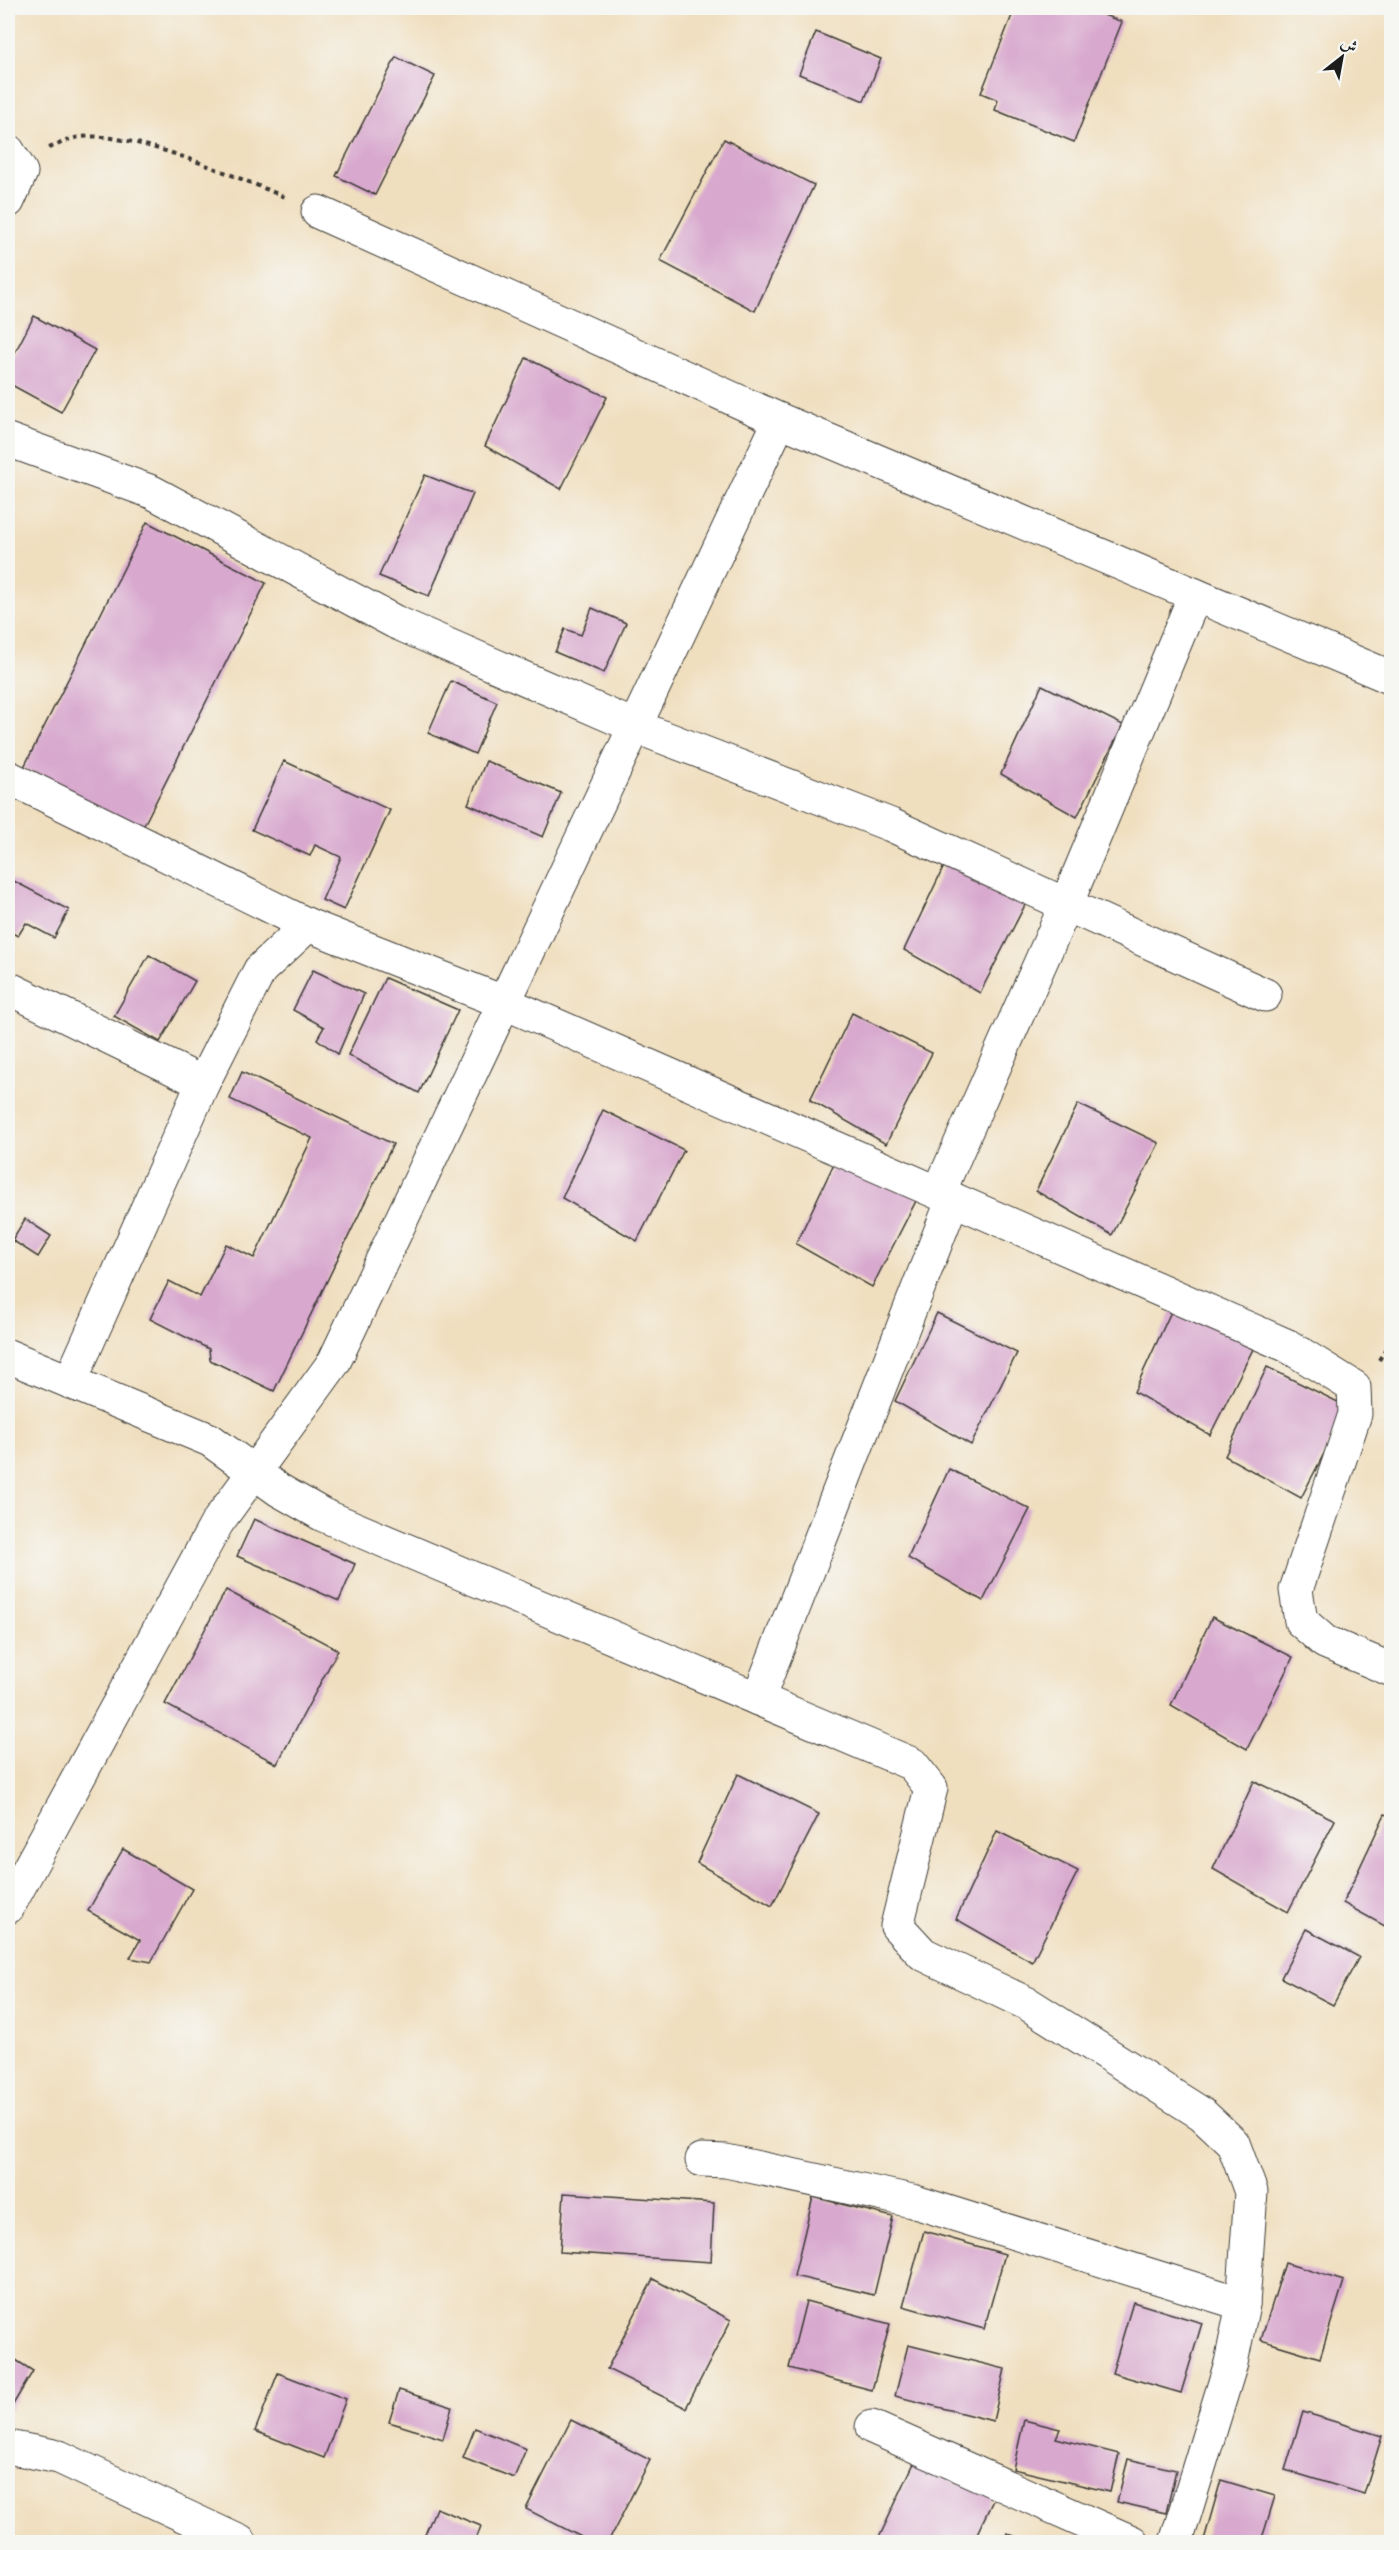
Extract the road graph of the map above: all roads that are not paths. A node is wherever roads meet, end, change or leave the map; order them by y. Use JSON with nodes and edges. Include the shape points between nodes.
{"nodes":[{"id":1,"x":318,"y":212,"type":"road end"},
{"id":2,"x":780,"y":420,"type":"junction"},
{"id":3,"x":8,"y":440,"type":"edge"},
{"id":4,"x":1195,"y":595,"type":"junction"},
{"id":5,"x":1392,"y":678,"type":"edge"},
{"id":6,"x":634,"y":726,"type":"junction"},
{"id":7,"x":8,"y":777,"type":"edge"},
{"id":8,"x":1066,"y":905,"type":"junction"},
{"id":9,"x":308,"y":925,"type":"junction"},
{"id":10,"x":8,"y":988,"type":"edge"},
{"id":11,"x":1265,"y":995,"type":"dead end"},
{"id":12,"x":503,"y":1002,"type":"junction"},
{"id":13,"x":203,"y":1083,"type":"junction"},
{"id":14,"x":946,"y":1196,"type":"junction"},
{"id":15,"x":8,"y":1356,"type":"edge"},
{"id":16,"x":70,"y":1382,"type":"junction"},
{"id":17,"x":254,"y":1469,"type":"junction"},
{"id":18,"x":1392,"y":1670,"type":"edge"},
{"id":19,"x":758,"y":1699,"type":"junction"},
{"id":20,"x":8,"y":1907,"type":"edge"},
{"id":21,"x":702,"y":2160,"type":"dead end"},
{"id":22,"x":1243,"y":2304,"type":"junction"},
{"id":23,"x":872,"y":2427,"type":"dead end"},
{"id":24,"x":8,"y":2447,"type":"edge"},
{"id":25,"x":240,"y":2542,"type":"edge"},
{"id":26,"x":1132,"y":2542,"type":"edge"},
{"id":27,"x":1176,"y":2542,"type":"edge"}],
"edges":[{"from":1,"to":2,"type":"street"},
{"from":2,"to":4,"type":"street"},
{"from":2,"to":6,"type":"street"},
{"from":3,"to":6,"type":"street","via":[[152,492],[395,622]]},
{"from":4,"to":5,"type":"street"},
{"from":4,"to":8,"type":"street"},
{"from":6,"to":8,"type":"street","via":[[891,825]]},
{"from":6,"to":12,"type":"street"},
{"from":7,"to":9,"type":"street"},
{"from":8,"to":11,"type":"street"},
{"from":8,"to":14,"type":"street"},
{"from":9,"to":12,"type":"street"},
{"from":9,"to":13,"type":"street","via":[[260,970]]},
{"from":10,"to":13,"type":"street"},
{"from":12,"to":14,"type":"street"},
{"from":12,"to":17,"type":"street","via":[[334,1362]]},
{"from":13,"to":16,"type":"street"},
{"from":14,"to":18,"type":"street","via":[[1288,1346],[1354,1387],[1355,1414],[1296,1590],[1301,1621],[1325,1642]]},
{"from":14,"to":19,"type":"street"},
{"from":15,"to":16,"type":"street"},
{"from":16,"to":17,"type":"street","via":[[210,1440]]},
{"from":17,"to":19,"type":"street","via":[[279,1490],[323,1515]]},
{"from":17,"to":20,"type":"street","via":[[217,1523]]},
{"from":19,"to":22,"type":"street","via":[[912,1764],[931,1788],[897,1926],[922,1954],[1028,2004],[1202,2114],[1233,2143],[1251,2192]]},
{"from":21,"to":22,"type":"street","via":[[726,2161],[912,2201]]},
{"from":22,"to":27,"type":"street","via":[[1231,2363]]},
{"from":23,"to":26,"type":"street"},
{"from":24,"to":25,"type":"street","via":[[59,2457]]}]}
